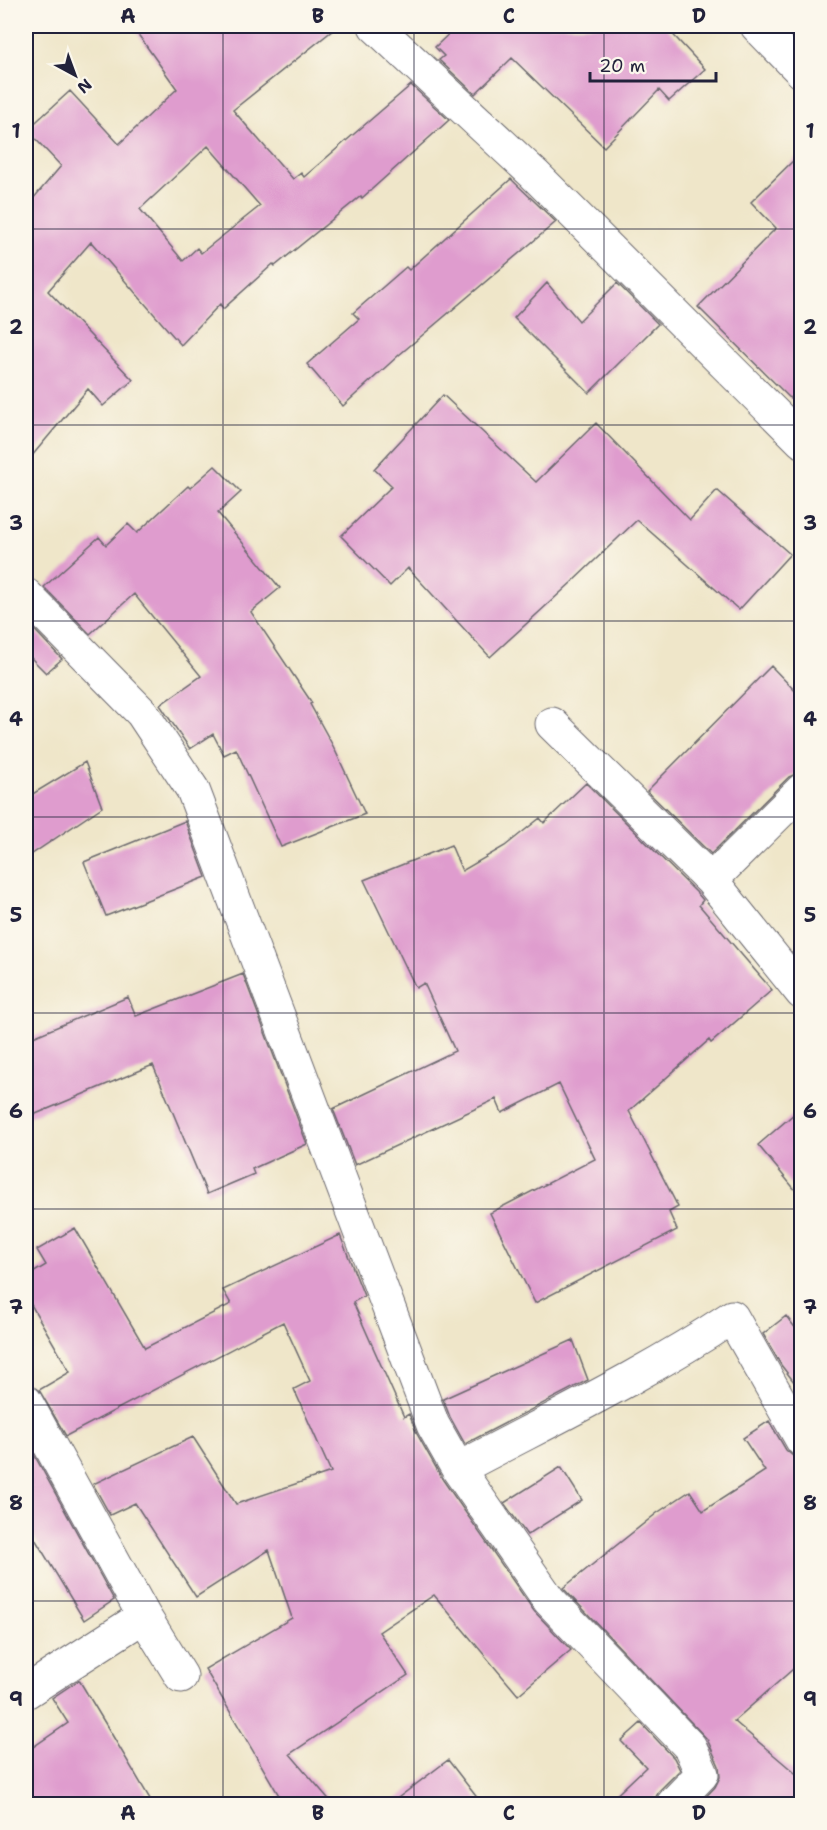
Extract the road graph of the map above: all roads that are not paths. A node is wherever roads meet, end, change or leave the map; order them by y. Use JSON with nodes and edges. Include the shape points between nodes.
{"nodes":[{"id":1,"x":375,"y":26,"type":"edge"},
{"id":2,"x":757,"y":26,"type":"edge"},
{"id":3,"x":801,"y":72,"type":"edge"},
{"id":4,"x":801,"y":441,"type":"edge"},
{"id":5,"x":26,"y":595,"type":"edge"},
{"id":6,"x":552,"y":724,"type":"dead end"},
{"id":7,"x":801,"y":790,"type":"edge"},
{"id":8,"x":711,"y":880,"type":"junction"},
{"id":9,"x":801,"y":993,"type":"edge"},
{"id":10,"x":26,"y":1402,"type":"edge"},
{"id":11,"x":801,"y":1440,"type":"edge"},
{"id":12,"x":458,"y":1469,"type":"junction"},
{"id":13,"x":144,"y":1616,"type":"junction"},
{"id":14,"x":181,"y":1676,"type":"dead end"},
{"id":15,"x":26,"y":1692,"type":"edge"},
{"id":16,"x":673,"y":1804,"type":"edge"}],
"edges":[{"from":1,"to":4,"type":"street","via":[[534,174]]},
{"from":2,"to":3,"type":"street"},
{"from":5,"to":12,"type":"street","via":[[142,713],[193,790],[433,1425]]},
{"from":6,"to":8,"type":"street"},
{"from":7,"to":8,"type":"street"},
{"from":8,"to":9,"type":"street"},
{"from":10,"to":13,"type":"street"},
{"from":11,"to":12,"type":"street","via":[[732,1317],[644,1371]]},
{"from":12,"to":16,"type":"street","via":[[549,1600],[690,1747],[702,1774]]},
{"from":13,"to":14,"type":"street"},
{"from":13,"to":15,"type":"street"}]}
